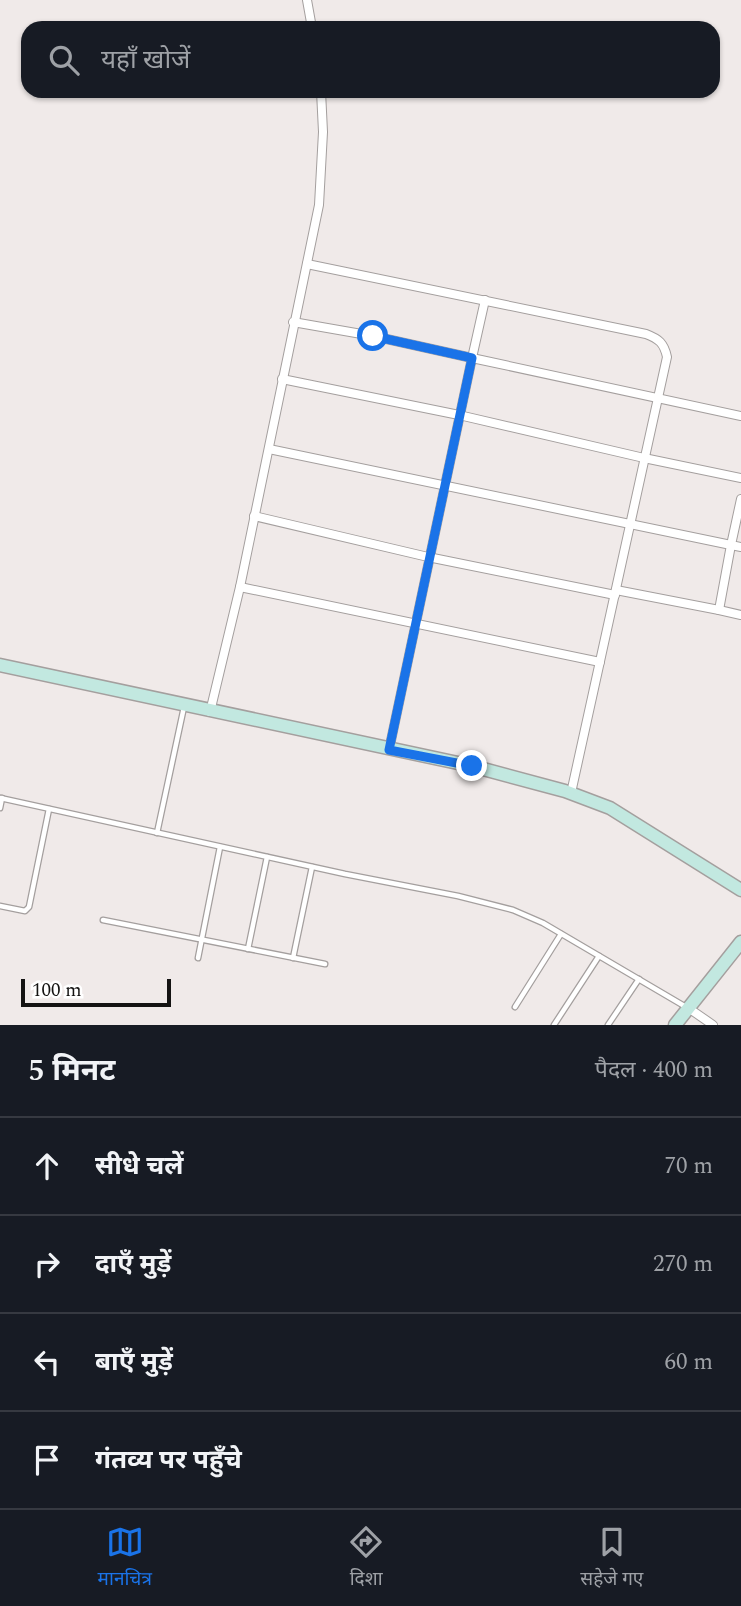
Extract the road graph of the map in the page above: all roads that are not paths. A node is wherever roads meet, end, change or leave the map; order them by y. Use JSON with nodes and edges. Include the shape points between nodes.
{"nodes":[{"id":1,"x":307,"y":0,"type":"edge"},
{"id":2,"x":311,"y":21,"type":"edge"},
{"id":3,"x":321,"y":98,"type":"edge"},
{"id":4,"x":307,"y":264,"type":"junction"},
{"id":5,"x":485,"y":300,"type":"junction"},
{"id":6,"x":293,"y":322,"type":"junction"},
{"id":7,"x":472,"y":358,"type":"junction"},
{"id":8,"x":282,"y":379,"type":"junction"},
{"id":9,"x":657,"y":397,"type":"junction"},
{"id":10,"x":459,"y":415,"type":"junction"},
{"id":11,"x":741,"y":416,"type":"edge"},
{"id":12,"x":269,"y":449,"type":"junction"},
{"id":13,"x":644,"y":458,"type":"junction"},
{"id":14,"x":741,"y":478,"type":"edge"},
{"id":15,"x":444,"y":485,"type":"junction"},
{"id":16,"x":741,"y":499,"type":"edge"},
{"id":17,"x":254,"y":516,"type":"junction"},
{"id":18,"x":631,"y":525,"type":"junction"},
{"id":19,"x":731,"y":545,"type":"junction"},
{"id":20,"x":741,"y":547,"type":"edge"},
{"id":21,"x":428,"y":557,"type":"junction"},
{"id":22,"x":240,"y":587,"type":"junction"},
{"id":23,"x":616,"y":592,"type":"junction"},
{"id":24,"x":719,"y":610,"type":"junction"},
{"id":25,"x":741,"y":615,"type":"edge"},
{"id":26,"x":415,"y":624,"type":"junction"},
{"id":27,"x":600,"y":662,"type":"junction"},
{"id":28,"x":0,"y":665,"type":"edge"},
{"id":29,"x":184,"y":706,"type":"junction"},
{"id":30,"x":210,"y":712,"type":"junction"},
{"id":31,"x":389,"y":750,"type":"junction"},
{"id":32,"x":571,"y":793,"type":"junction"},
{"id":33,"x":1,"y":798,"type":"edge"},
{"id":34,"x":0,"y":808,"type":"edge"},
{"id":35,"x":49,"y":809,"type":"junction"},
{"id":36,"x":157,"y":832,"type":"junction"},
{"id":37,"x":220,"y":846,"type":"junction"},
{"id":38,"x":267,"y":857,"type":"junction"},
{"id":39,"x":312,"y":867,"type":"junction"},
{"id":40,"x":741,"y":890,"type":"edge"},
{"id":41,"x":0,"y":906,"type":"edge"},
{"id":42,"x":103,"y":920,"type":"dead end"},
{"id":43,"x":561,"y":934,"type":"junction"},
{"id":44,"x":202,"y":940,"type":"junction"},
{"id":45,"x":741,"y":942,"type":"edge"},
{"id":46,"x":248,"y":949,"type":"junction"},
{"id":47,"x":599,"y":956,"type":"junction"},
{"id":48,"x":198,"y":958,"type":"dead end"},
{"id":49,"x":293,"y":958,"type":"junction"},
{"id":50,"x":325,"y":964,"type":"dead end"},
{"id":51,"x":639,"y":979,"type":"junction"},
{"id":52,"x":515,"y":1007,"type":"dead end"},
{"id":53,"x":687,"y":1007,"type":"junction"},
{"id":54,"x":554,"y":1025,"type":"edge"},
{"id":55,"x":608,"y":1025,"type":"edge"},
{"id":56,"x":674,"y":1025,"type":"edge"},
{"id":57,"x":713,"y":1025,"type":"edge"}],
"edges":[{"from":1,"to":2,"type":"street"},
{"from":3,"to":4,"type":"street","via":[[321,186]]},
{"from":4,"to":5,"type":"street"},
{"from":4,"to":6,"type":"street"},
{"from":5,"to":7,"type":"street"},
{"from":5,"to":9,"type":"street","via":[[659,339],[667,357]]},
{"from":6,"to":7,"type":"street"},
{"from":6,"to":8,"type":"street"},
{"from":7,"to":9,"type":"street"},
{"from":7,"to":10,"type":"street"},
{"from":8,"to":10,"type":"street"},
{"from":8,"to":12,"type":"street"},
{"from":9,"to":11,"type":"street"},
{"from":9,"to":13,"type":"street"},
{"from":10,"to":13,"type":"street"},
{"from":10,"to":15,"type":"street"},
{"from":12,"to":15,"type":"street"},
{"from":12,"to":17,"type":"street"},
{"from":13,"to":14,"type":"street"},
{"from":13,"to":18,"type":"street"},
{"from":15,"to":18,"type":"street"},
{"from":15,"to":21,"type":"street"},
{"from":16,"to":19,"type":"street"},
{"from":17,"to":21,"type":"street"},
{"from":17,"to":22,"type":"street"},
{"from":18,"to":19,"type":"street"},
{"from":18,"to":23,"type":"street"},
{"from":19,"to":20,"type":"street"},
{"from":19,"to":24,"type":"street"},
{"from":21,"to":23,"type":"street"},
{"from":21,"to":26,"type":"street"},
{"from":22,"to":26,"type":"street"},
{"from":22,"to":30,"type":"street"},
{"from":23,"to":24,"type":"street"},
{"from":23,"to":27,"type":"street"},
{"from":24,"to":25,"type":"street"},
{"from":26,"to":27,"type":"street"},
{"from":26,"to":31,"type":"street"},
{"from":27,"to":32,"type":"street"},
{"from":28,"to":29,"type":"main road"},
{"from":29,"to":30,"type":"main road"},
{"from":29,"to":36,"type":"lane"},
{"from":30,"to":31,"type":"main road"},
{"from":31,"to":32,"type":"main road","via":[[516,776]]},
{"from":32,"to":40,"type":"main road","via":[[610,808]]},
{"from":33,"to":34,"type":"lane"},
{"from":33,"to":35,"type":"lane"},
{"from":35,"to":36,"type":"lane"},
{"from":35,"to":41,"type":"lane","via":[[29,907],[21,911]]},
{"from":36,"to":37,"type":"lane"},
{"from":37,"to":38,"type":"lane"},
{"from":37,"to":44,"type":"lane"},
{"from":38,"to":39,"type":"lane"},
{"from":38,"to":46,"type":"lane"},
{"from":39,"to":43,"type":"lane","via":[[513,910]]},
{"from":39,"to":49,"type":"lane"},
{"from":42,"to":44,"type":"lane"},
{"from":43,"to":47,"type":"lane"},
{"from":43,"to":52,"type":"lane"},
{"from":44,"to":46,"type":"lane"},
{"from":44,"to":48,"type":"lane"},
{"from":45,"to":53,"type":"main road"},
{"from":46,"to":49,"type":"lane"},
{"from":47,"to":51,"type":"lane"},
{"from":47,"to":54,"type":"lane"},
{"from":49,"to":50,"type":"lane"},
{"from":51,"to":53,"type":"lane"},
{"from":51,"to":55,"type":"lane"},
{"from":53,"to":56,"type":"main road"},
{"from":53,"to":57,"type":"street"}]}
